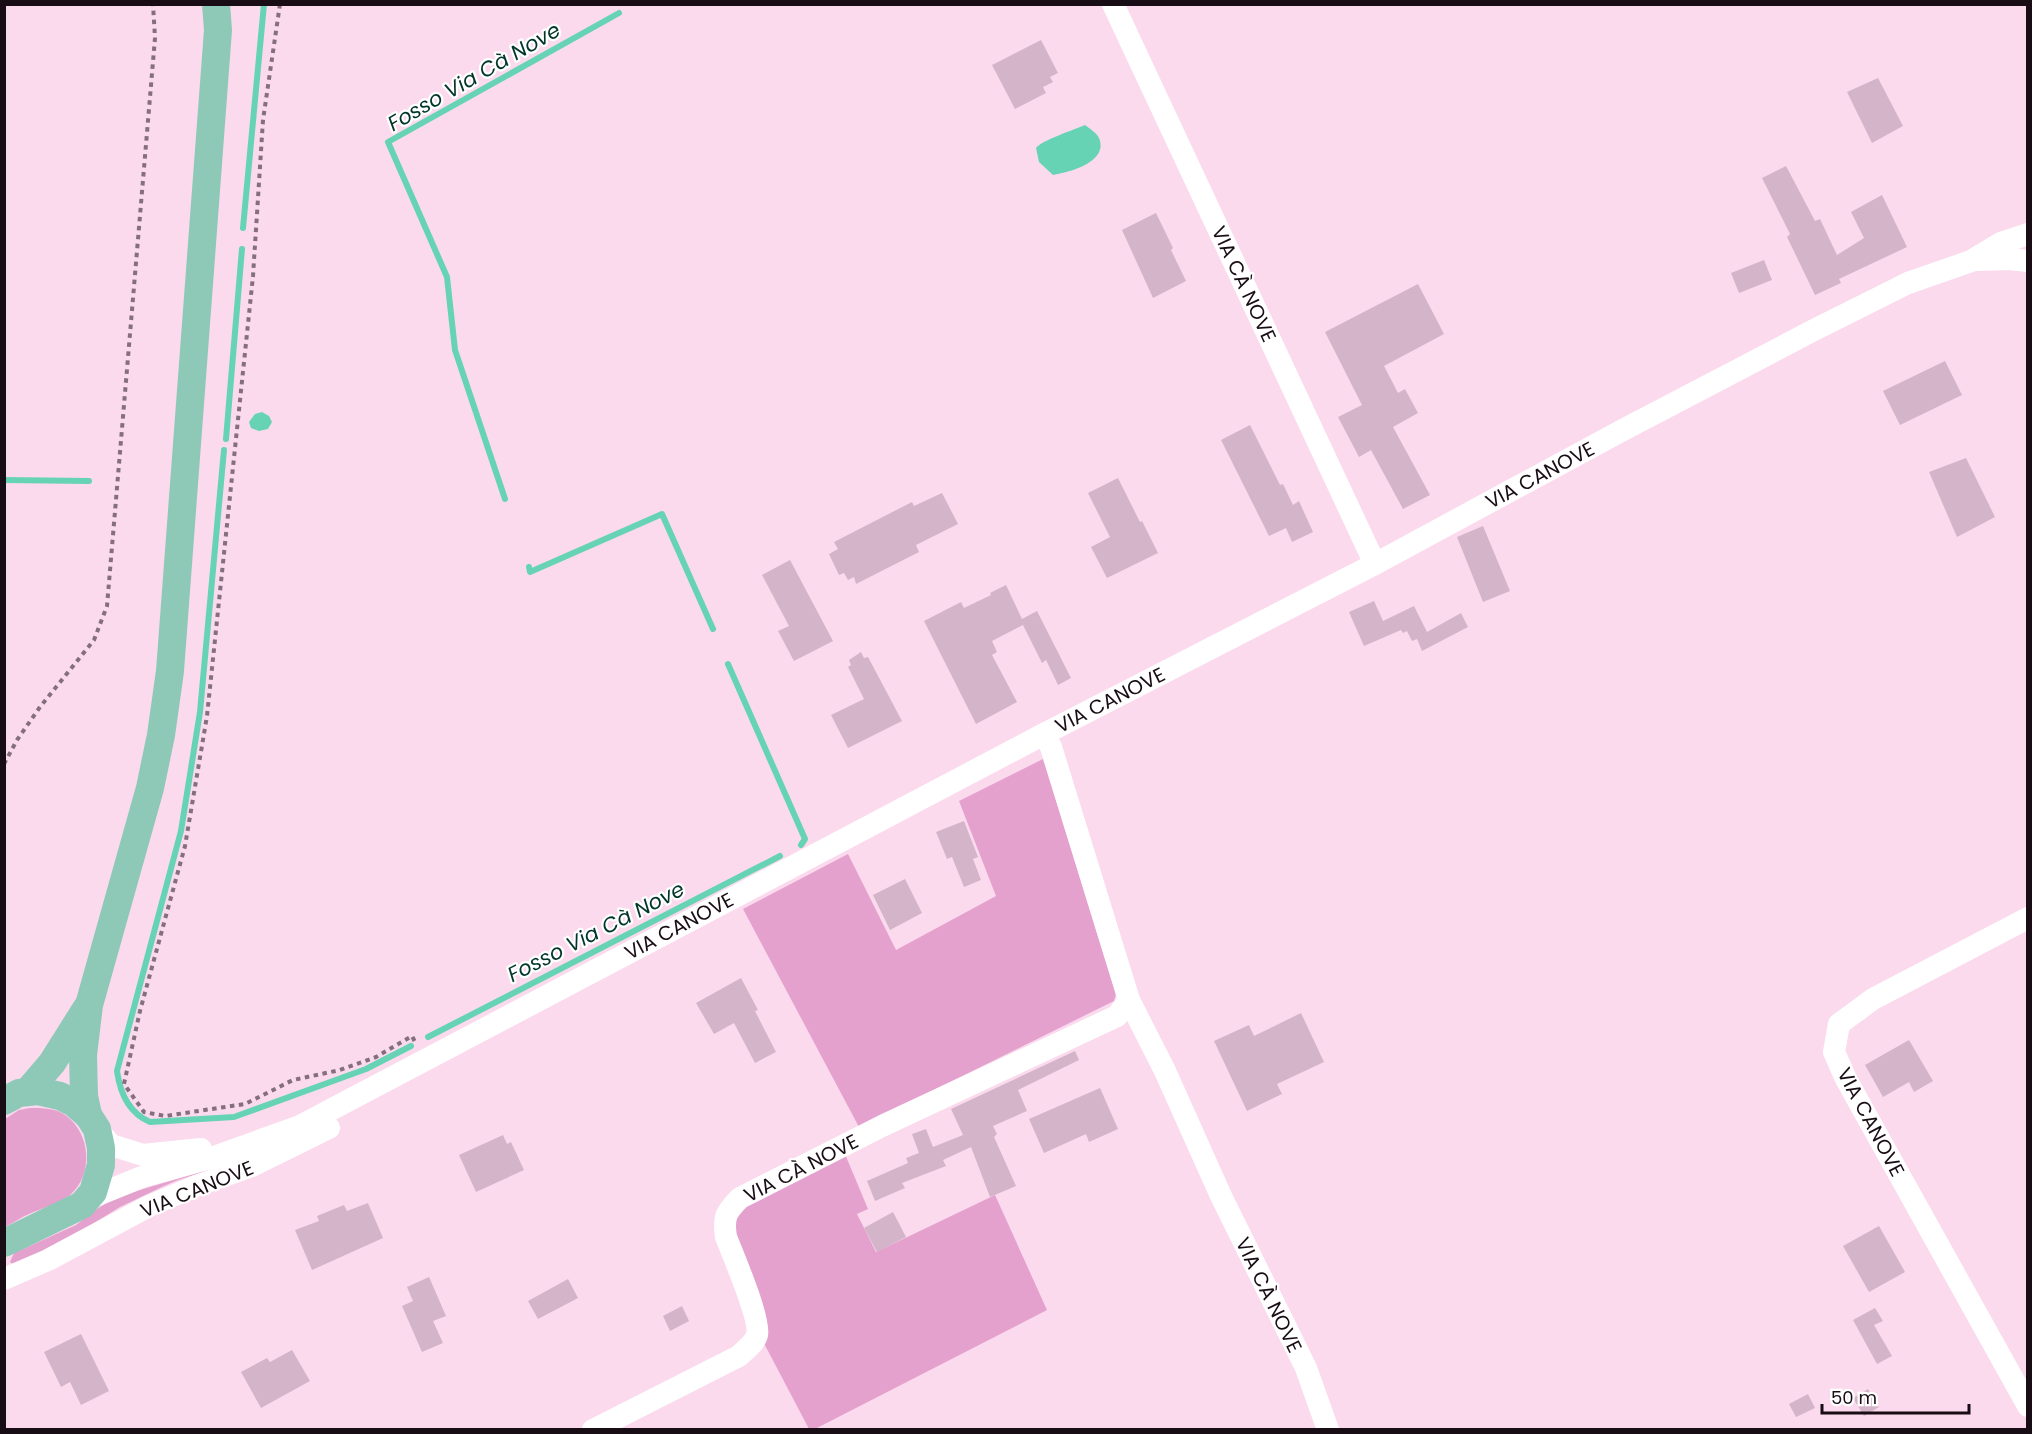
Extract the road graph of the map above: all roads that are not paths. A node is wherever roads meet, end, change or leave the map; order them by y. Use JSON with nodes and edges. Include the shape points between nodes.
{"nodes":[{"id":1,"x":1113,"y":4,"type":"edge"},
{"id":2,"x":219,"y":13,"type":"edge"},
{"id":3,"x":2028,"y":234,"type":"edge"},
{"id":4,"x":1971,"y":261,"type":"junction"},
{"id":5,"x":2028,"y":261,"type":"edge"},
{"id":6,"x":1375,"y":564,"type":"junction"},
{"id":7,"x":1044,"y":734,"type":"junction"},
{"id":8,"x":2028,"y":918,"type":"edge"},
{"id":9,"x":1129,"y":1000,"type":"junction"},
{"id":10,"x":88,"y":1005,"type":"junction"},
{"id":11,"x":16,"y":1096,"type":"edge"},
{"id":12,"x":388,"y":1096,"type":"dead end"},
{"id":13,"x":92,"y":1122,"type":"junction"},
{"id":14,"x":251,"y":1144,"type":"junction"},
{"id":15,"x":90,"y":1198,"type":"junction"},
{"id":16,"x":4,"y":1243,"type":"edge"},
{"id":17,"x":4,"y":1279,"type":"edge"},
{"id":18,"x":2028,"y":1406,"type":"edge"},
{"id":19,"x":593,"y":1430,"type":"edge"},
{"id":20,"x":1328,"y":1430,"type":"edge"}],
"edges":[{"from":1,"to":6,"type":"street","name":"VIA CÀ NOVE"},
{"from":2,"to":10,"type":"main road","via":[[170,671],[150,788]]},
{"from":3,"to":4,"type":"street","name":"VIA CANOVE","via":[[2001,243]]},
{"from":4,"to":5,"type":"street","name":"VIA CANOVE"},
{"from":4,"to":6,"type":"street","name":"VIA CANOVE","via":[[1908,282]]},
{"from":6,"to":7,"type":"street","name":"VIA CANOVE"},
{"from":7,"to":9,"type":"street","name":"VIA CÀ NOVE"},
{"from":7,"to":14,"type":"street","name":"VIA CANOVE","via":[[300,1126]]},
{"from":8,"to":18,"type":"street","name":"VIA CANOVE","via":[[1873,999],[1839,1024],[1834,1052]]},
{"from":9,"to":19,"type":"street","name":"VIA CÀ NOVE","via":[[1117,1016],[882,1126],[740,1198],[728,1210],[724,1224],[754,1317],[756,1339],[739,1356]]},
{"from":9,"to":20,"type":"street","name":"VIA CÀ NOVE","via":[[1306,1368]]},
{"from":10,"to":11,"type":"main road","via":[[52,1063]]},
{"from":10,"to":13,"type":"main road","via":[[84,1096]]},
{"from":11,"to":13,"type":"main road","via":[[45,1092],[60,1096],[74,1103]]},
{"from":12,"to":17,"type":"street","name":"VIA CANOVE","via":[[303,1142],[149,1206],[39,1265]]},
{"from":13,"to":14,"type":"street","name":"VIA CANOVE","via":[[111,1145],[144,1155]]},
{"from":13,"to":15,"type":"main road","via":[[101,1148],[101,1165]]},
{"from":14,"to":15,"type":"street","name":"VIA CANOVE","via":[[142,1177]]},
{"from":15,"to":16,"type":"main road","via":[[72,1211]]}]}
